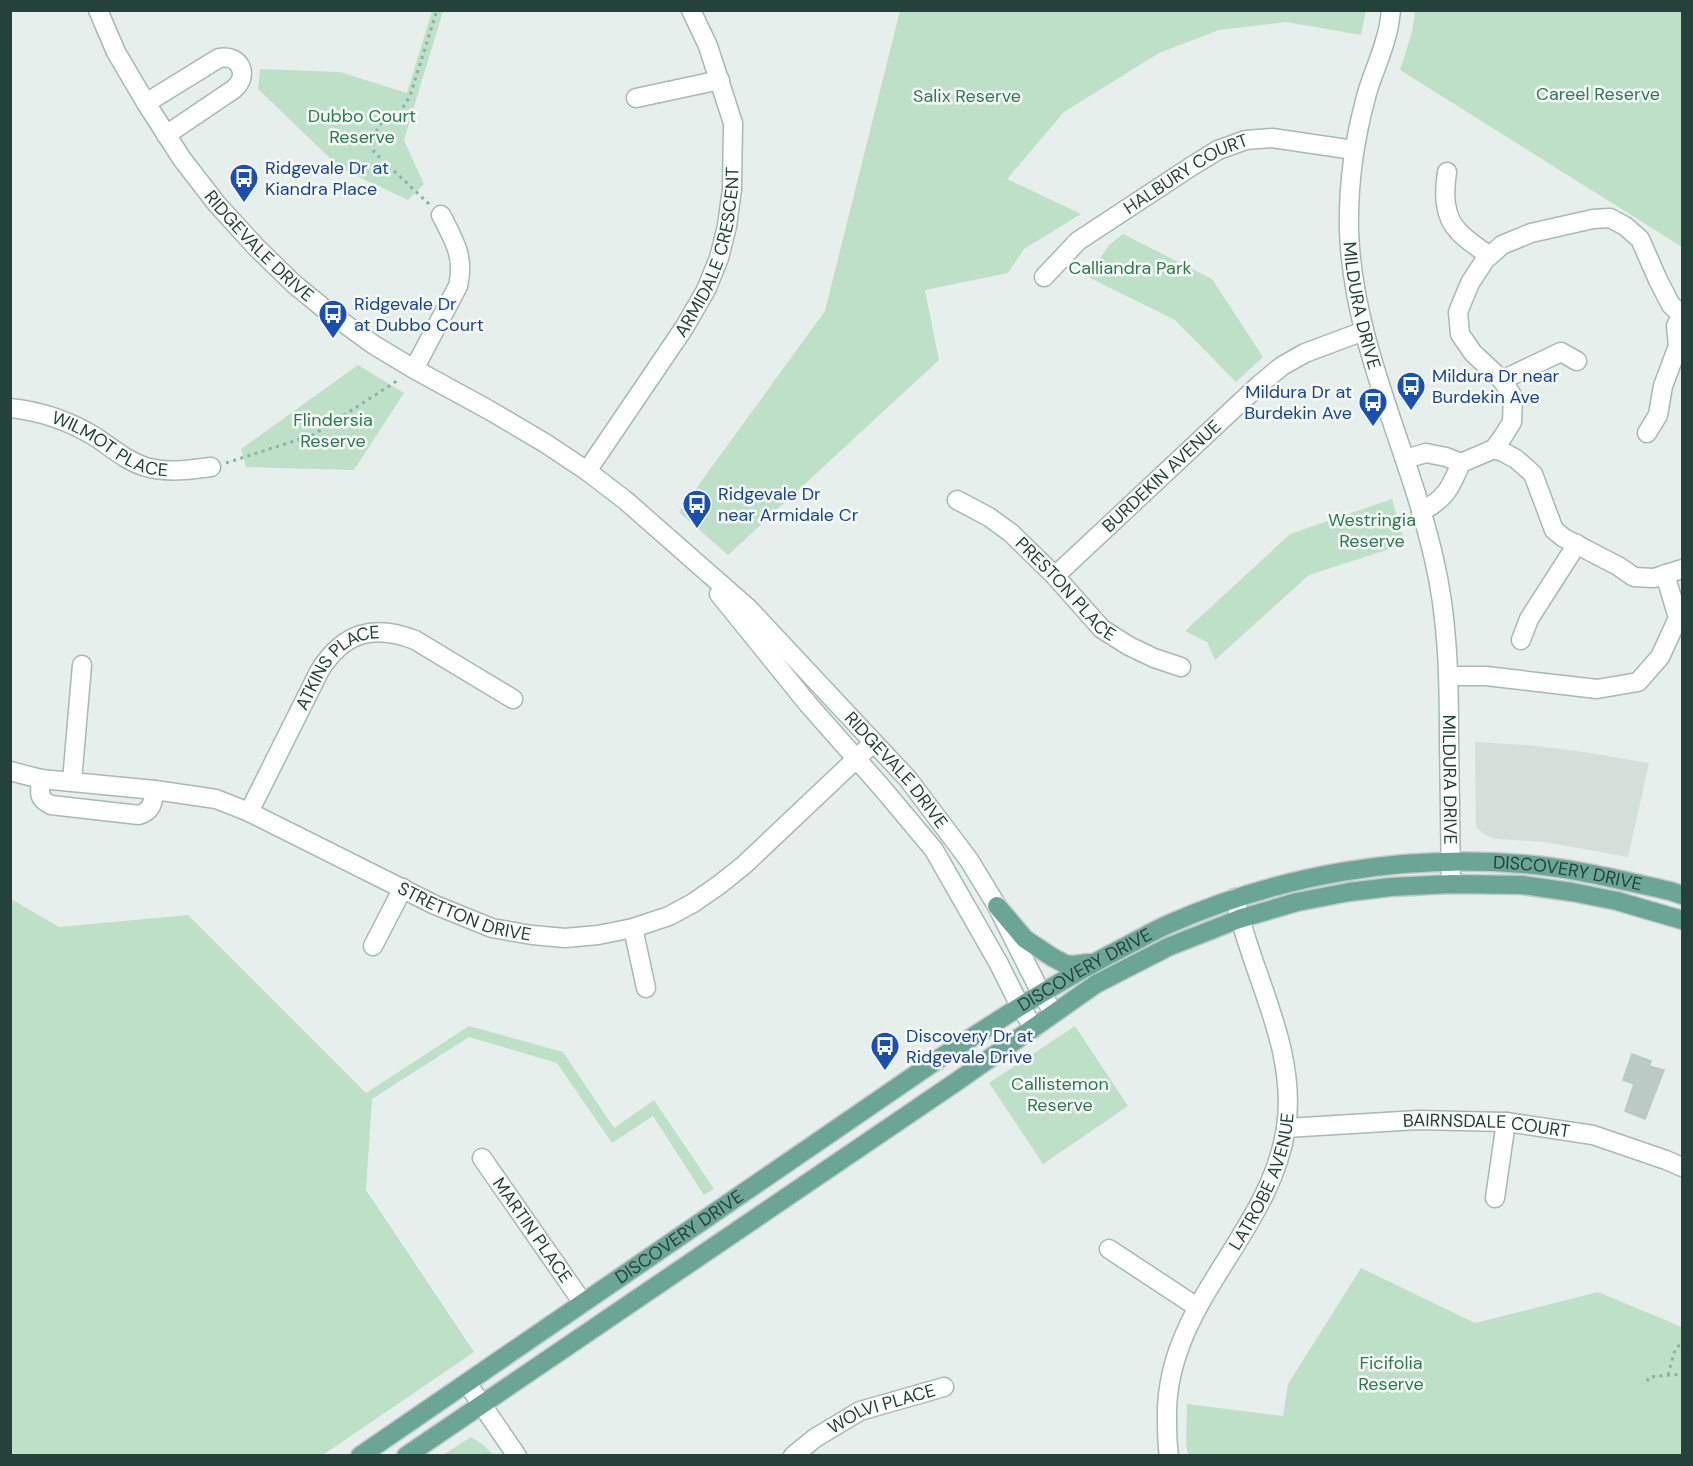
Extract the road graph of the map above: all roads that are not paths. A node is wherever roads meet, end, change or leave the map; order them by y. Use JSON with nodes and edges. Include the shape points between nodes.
{"nodes":[{"id":1,"x":98,"y":10,"type":"edge"},
{"id":2,"x":691,"y":10,"type":"edge"},
{"id":3,"x":1391,"y":10,"type":"edge"},
{"id":4,"x":720,"y":80,"type":"junction"},
{"id":5,"x":636,"y":99,"type":"dead end"},
{"id":6,"x":146,"y":103,"type":"junction"},
{"id":7,"x":166,"y":135,"type":"junction"},
{"id":8,"x":1354,"y":150,"type":"junction"},
{"id":9,"x":1447,"y":172,"type":"dead end"},
{"id":10,"x":441,"y":215,"type":"road end"},
{"id":11,"x":1490,"y":256,"type":"junction"},
{"id":12,"x":1044,"y":277,"type":"dead end"},
{"id":13,"x":1682,"y":314,"type":"edge"},
{"id":14,"x":1364,"y":331,"type":"junction"},
{"id":15,"x":1680,"y":343,"type":"edge"},
{"id":16,"x":1576,"y":361,"type":"dead end"},
{"id":17,"x":414,"y":369,"type":"junction"},
{"id":18,"x":1502,"y":380,"type":"junction"},
{"id":19,"x":10,"y":408,"type":"edge"},
{"id":20,"x":1647,"y":433,"type":"dead end"},
{"id":21,"x":1494,"y":449,"type":"junction"},
{"id":22,"x":1405,"y":459,"type":"junction"},
{"id":23,"x":1461,"y":463,"type":"junction"},
{"id":24,"x":211,"y":467,"type":"road end"},
{"id":25,"x":587,"y":471,"type":"junction"},
{"id":26,"x":957,"y":500,"type":"dead end"},
{"id":27,"x":1421,"y":512,"type":"junction"},
{"id":28,"x":1577,"y":544,"type":"junction"},
{"id":29,"x":694,"y":562,"type":"junction"},
{"id":30,"x":1674,"y":572,"type":"edge"},
{"id":31,"x":1055,"y":576,"type":"junction"},
{"id":32,"x":1521,"y":640,"type":"dead end"},
{"id":33,"x":82,"y":665,"type":"dead end"},
{"id":34,"x":1181,"y":667,"type":"dead end"},
{"id":35,"x":1449,"y":676,"type":"junction"},
{"id":36,"x":513,"y":699,"type":"dead end"},
{"id":37,"x":873,"y":743,"type":"junction"},
{"id":38,"x":856,"y":759,"type":"junction"},
{"id":39,"x":10,"y":771,"type":"edge"},
{"id":40,"x":41,"y":779,"type":"junction"},
{"id":41,"x":72,"y":782,"type":"junction"},
{"id":42,"x":154,"y":790,"type":"junction"},
{"id":43,"x":249,"y":812,"type":"junction"},
{"id":44,"x":1451,"y":863,"type":"junction"},
{"id":45,"x":1451,"y":884,"type":"junction"},
{"id":46,"x":404,"y":888,"type":"junction"},
{"id":47,"x":1683,"y":895,"type":"edge"},
{"id":48,"x":1234,"y":898,"type":"junction"},
{"id":49,"x":997,"y":906,"type":"junction"},
{"id":50,"x":1239,"y":919,"type":"junction"},
{"id":51,"x":1683,"y":920,"type":"edge"},
{"id":52,"x":633,"y":928,"type":"junction"},
{"id":53,"x":373,"y":946,"type":"dead end"},
{"id":54,"x":1094,"y":962,"type":"junction"},
{"id":55,"x":646,"y":988,"type":"dead end"},
{"id":56,"x":1041,"y":993,"type":"junction"},
{"id":57,"x":1020,"y":1006,"type":"junction"},
{"id":58,"x":1054,"y":1013,"type":"junction"},
{"id":59,"x":1034,"y":1028,"type":"junction"},
{"id":60,"x":1506,"y":1122,"type":"junction"},
{"id":61,"x":1286,"y":1128,"type":"junction"},
{"id":62,"x":482,"y":1158,"type":"dead end"},
{"id":63,"x":1683,"y":1167,"type":"edge"},
{"id":64,"x":1495,"y":1198,"type":"dead end"},
{"id":65,"x":1109,"y":1249,"type":"dead end"},
{"id":66,"x":582,"y":1303,"type":"junction"},
{"id":67,"x":1197,"y":1307,"type":"junction"},
{"id":68,"x":467,"y":1383,"type":"junction"},
{"id":69,"x":944,"y":1387,"type":"dead end"},
{"id":70,"x":483,"y":1404,"type":"junction"},
{"id":71,"x":360,"y":1455,"type":"edge"},
{"id":72,"x":406,"y":1455,"type":"edge"},
{"id":73,"x":518,"y":1455,"type":"edge"},
{"id":74,"x":793,"y":1455,"type":"edge"},
{"id":75,"x":1169,"y":1455,"type":"edge"}],
"edges":[{"from":1,"to":6,"type":"street","name":"RIDGEVALE DRIVE","via":[[116,52]]},
{"from":2,"to":4,"type":"street","name":"ARMIDALE CRESCENT"},
{"from":3,"to":8,"type":"street","name":"MILDURA DRIVE"},
{"from":4,"to":5,"type":"street"},
{"from":4,"to":25,"type":"street","name":"ARMIDALE CRESCENT","via":[[733,123],[734,161],[727,226],[718,258],[706,290],[684,328]]},
{"from":6,"to":7,"type":"street","name":"RIDGEVALE DRIVE"},
{"from":6,"to":7,"type":"street","via":[[219,57],[230,57],[239,64],[243,75],[239,86]]},
{"from":7,"to":17,"type":"street","name":"RIDGEVALE DRIVE","via":[[216,203],[294,284],[374,345]]},
{"from":8,"to":12,"type":"street","name":"HALBURY COURT","via":[[1272,138],[1246,140],[1218,150],[1078,241]]},
{"from":8,"to":14,"type":"street","name":"MILDURA DRIVE","via":[[1349,231],[1352,276]]},
{"from":9,"to":11,"type":"street","via":[[1447,212],[1457,231]]},
{"from":10,"to":17,"type":"street","via":[[457,246],[461,274]]},
{"from":11,"to":13,"type":"street","via":[[1502,245],[1531,233],[1610,218],[1640,239],[1671,305]]},
{"from":11,"to":18,"type":"street","via":[[1470,283],[1458,312],[1460,334],[1473,353]]},
{"from":13,"to":15,"type":"street","via":[[1676,326]]},
{"from":14,"to":22,"type":"street","name":"MILDURA DRIVE"},
{"from":14,"to":31,"type":"street","name":"BURDEKIN AVENUE","via":[[1305,352],[1282,366]]},
{"from":15,"to":20,"type":"street","via":[[1663,386],[1658,415]]},
{"from":16,"to":18,"type":"street","via":[[1561,352]]},
{"from":17,"to":25,"type":"street","name":"RIDGEVALE DRIVE"},
{"from":18,"to":21,"type":"street","via":[[1513,397],[1512,422]]},
{"from":19,"to":24,"type":"street","name":"WILMOT PLACE","via":[[49,414],[146,467],[177,471]]},
{"from":21,"to":23,"type":"street"},
{"from":21,"to":28,"type":"street","via":[[1516,459],[1533,474],[1554,530]]},
{"from":22,"to":23,"type":"street","via":[[1426,453]]},
{"from":22,"to":27,"type":"street","name":"MILDURA DRIVE"},
{"from":23,"to":27,"type":"street","via":[[1446,494]]},
{"from":25,"to":29,"type":"street","name":"RIDGEVALE DRIVE"},
{"from":26,"to":31,"type":"street","name":"PRESTON PLACE","via":[[1011,533]]},
{"from":27,"to":35,"type":"street","name":"MILDURA DRIVE","via":[[1443,606]]},
{"from":28,"to":30,"type":"street","via":[[1634,577],[1654,578]]},
{"from":28,"to":32,"type":"street","via":[[1529,619]]},
{"from":29,"to":37,"type":"street","name":"RIDGEVALE DRIVE","via":[[747,608]]},
{"from":29,"to":38,"type":"street","name":"RIDGEVALE DRIVE"},
{"from":30,"to":35,"type":"street","via":[[1678,618],[1660,657],[1638,682],[1597,688]]},
{"from":31,"to":34,"type":"street","name":"PRESTON PLACE","via":[[1102,629],[1129,646]]},
{"from":33,"to":41,"type":"street"},
{"from":35,"to":44,"type":"street","name":"MILDURA DRIVE"},
{"from":36,"to":43,"type":"street","name":"ATKINS PLACE","via":[[415,640],[399,634],[375,633],[351,638],[328,657],[320,670]]},
{"from":37,"to":38,"type":"street","name":"STRETTON DRIVE"},
{"from":37,"to":49,"type":"street","name":"RIDGEVALE DRIVE","via":[[915,788],[969,860]]},
{"from":38,"to":52,"type":"street","name":"STRETTON DRIVE","via":[[719,885],[669,916]]},
{"from":38,"to":57,"type":"street","name":"RIDGEVALE DRIVE","via":[[934,850]]},
{"from":39,"to":40,"type":"street","name":"STRETTON DRIVE"},
{"from":40,"to":41,"type":"street","name":"STRETTON DRIVE"},
{"from":40,"to":42,"type":"street","via":[[40,795],[51,805],[139,815],[153,804]]},
{"from":41,"to":42,"type":"street","name":"STRETTON DRIVE"},
{"from":42,"to":43,"type":"street","name":"STRETTON DRIVE","via":[[216,798]]},
{"from":43,"to":46,"type":"street","name":"STRETTON DRIVE"},
{"from":44,"to":45,"type":"street","name":"MILDURA DRIVE"},
{"from":44,"to":47,"type":"main road","name":"DISCOVERY DRIVE","via":[[1522,864],[1582,872]]},
{"from":44,"to":48,"type":"main road","name":"DISCOVERY DRIVE","via":[[1422,862],[1347,871]]},
{"from":45,"to":50,"type":"main road","name":"DISCOVERY DRIVE","via":[[1323,896]]},
{"from":45,"to":51,"type":"main road","name":"DISCOVERY DRIVE","via":[[1522,885],[1572,891]]},
{"from":46,"to":52,"type":"street","name":"STRETTON DRIVE","via":[[492,928],[532,935],[565,938]]},
{"from":46,"to":53,"type":"street"},
{"from":48,"to":50,"type":"street","name":"LATROBE AVENUE"},
{"from":48,"to":54,"type":"main road","name":"DISCOVERY DRIVE","via":[[1167,925]]},
{"from":49,"to":54,"type":"main road","via":[[1024,939],[1052,957],[1072,965]]},
{"from":49,"to":56,"type":"street","name":"RIDGEVALE DRIVE"},
{"from":50,"to":58,"type":"main road","name":"DISCOVERY DRIVE","via":[[1158,952],[1096,984]]},
{"from":50,"to":61,"type":"street","name":"LATROBE AVENUE","via":[[1285,1065]]},
{"from":52,"to":55,"type":"street"},
{"from":54,"to":56,"type":"main road","name":"DISCOVERY DRIVE"},
{"from":56,"to":57,"type":"main road","name":"DISCOVERY DRIVE"},
{"from":56,"to":58,"type":"street","name":"RIDGEVALE DRIVE"},
{"from":57,"to":59,"type":"street","name":"RIDGEVALE DRIVE"},
{"from":57,"to":66,"type":"main road","name":"DISCOVERY DRIVE"},
{"from":58,"to":59,"type":"main road","name":"DISCOVERY DRIVE"},
{"from":59,"to":70,"type":"main road","name":"DISCOVERY DRIVE"},
{"from":60,"to":61,"type":"street","name":"BAIRNSDALE COURT","via":[[1418,1120]]},
{"from":60,"to":63,"type":"street","name":"BAIRNSDALE COURT","via":[[1593,1135]]},
{"from":60,"to":64,"type":"street"},
{"from":61,"to":67,"type":"street","name":"LATROBE AVENUE","via":[[1276,1170],[1258,1207]]},
{"from":62,"to":66,"type":"street","name":"MARTIN PLACE"},
{"from":65,"to":67,"type":"street"},
{"from":66,"to":68,"type":"main road","name":"DISCOVERY DRIVE"},
{"from":67,"to":75,"type":"street","name":"LATROBE AVENUE","via":[[1176,1353],[1166,1402]]},
{"from":68,"to":70,"type":"street"},
{"from":68,"to":71,"type":"main road","name":"DISCOVERY DRIVE"},
{"from":69,"to":74,"type":"street","name":"WOLVI PLACE","via":[[860,1411]]},
{"from":70,"to":72,"type":"main road","name":"DISCOVERY DRIVE"},
{"from":70,"to":73,"type":"street"}]}
